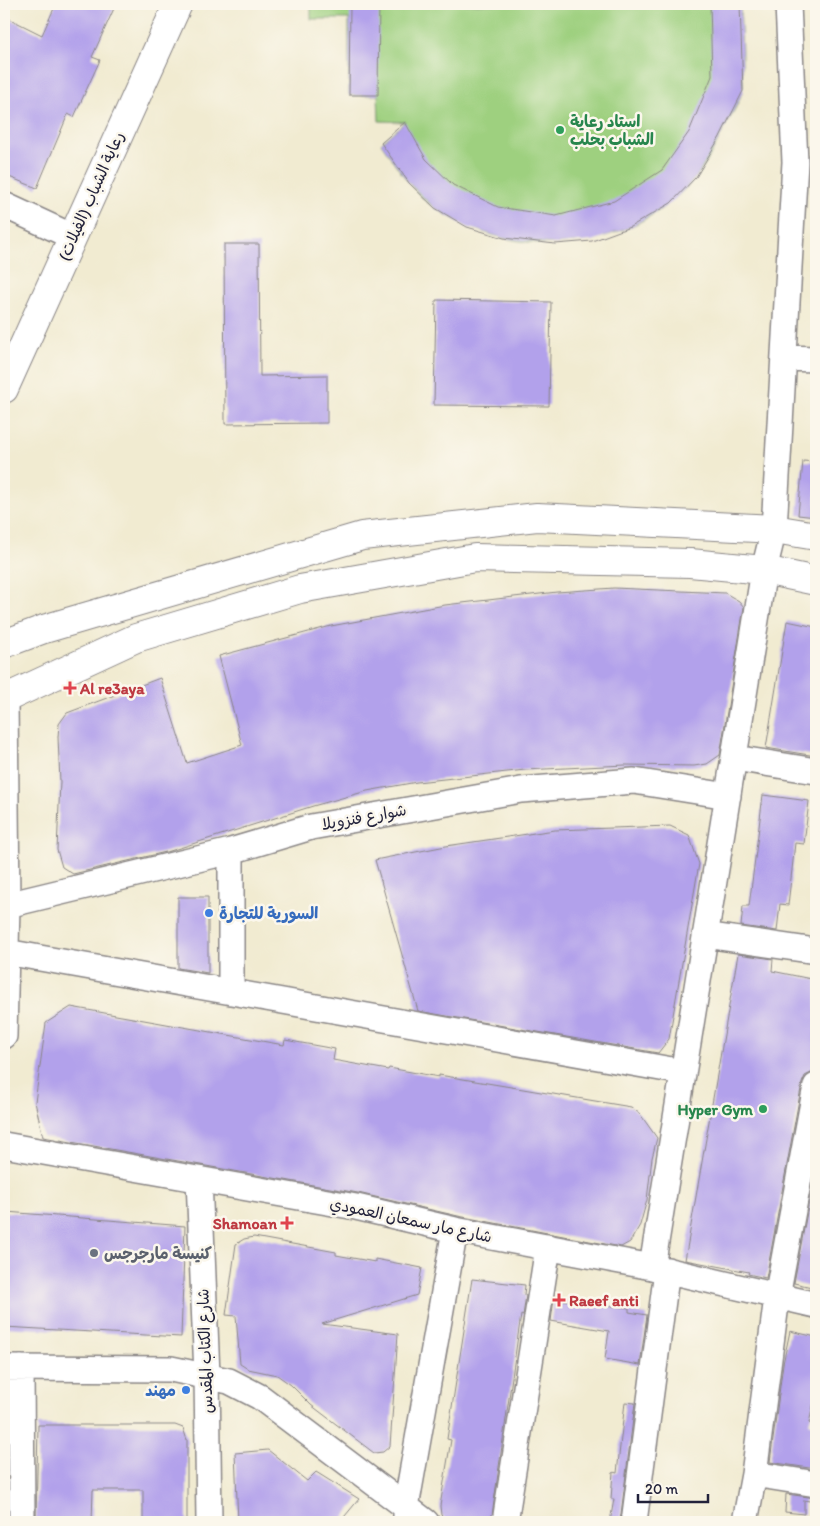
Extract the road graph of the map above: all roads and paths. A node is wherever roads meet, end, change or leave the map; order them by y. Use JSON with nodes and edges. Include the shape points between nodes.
{"nodes":[{"id":1,"x":178,"y":4,"type":"edge"},
{"id":2,"x":788,"y":4,"type":"edge"},
{"id":3,"x":805,"y":177,"type":"edge"},
{"id":4,"x":4,"y":204,"type":"edge"},
{"id":5,"x":73,"y":237,"type":"junction"},
{"id":6,"x":784,"y":358,"type":"junction"},
{"id":7,"x":816,"y":359,"type":"edge"},
{"id":8,"x":4,"y":389,"type":"edge"},
{"id":9,"x":774,"y":529,"type":"junction"},
{"id":10,"x":816,"y":536,"type":"edge"},
{"id":11,"x":764,"y":570,"type":"junction"},
{"id":12,"x":816,"y":581,"type":"edge"},
{"id":13,"x":4,"y":644,"type":"edge"},
{"id":14,"x":4,"y":699,"type":"edge"},
{"id":15,"x":734,"y":758,"type":"junction"},
{"id":16,"x":816,"y":771,"type":"edge"},
{"id":17,"x":728,"y":796,"type":"junction"},
{"id":18,"x":231,"y":850,"type":"junction"},
{"id":19,"x":7,"y":905,"type":"junction"},
{"id":20,"x":705,"y":935,"type":"junction"},
{"id":21,"x":816,"y":951,"type":"edge"},
{"id":22,"x":6,"y":952,"type":"junction"},
{"id":23,"x":231,"y":992,"type":"junction"},
{"id":24,"x":4,"y":1036,"type":"edge"},
{"id":25,"x":683,"y":1072,"type":"junction"},
{"id":26,"x":816,"y":1086,"type":"edge"},
{"id":27,"x":4,"y":1145,"type":"edge"},
{"id":28,"x":199,"y":1179,"type":"junction"},
{"id":29,"x":454,"y":1230,"type":"junction"},
{"id":30,"x":548,"y":1247,"type":"junction"},
{"id":31,"x":660,"y":1268,"type":"junction"},
{"id":32,"x":777,"y":1297,"type":"junction"},
{"id":33,"x":816,"y":1305,"type":"edge"},
{"id":34,"x":12,"y":1368,"type":"edge"},
{"id":35,"x":207,"y":1375,"type":"junction"},
{"id":36,"x":754,"y":1474,"type":"junction"},
{"id":37,"x":816,"y":1484,"type":"edge"},
{"id":38,"x":406,"y":1514,"type":"edge"},
{"id":39,"x":22,"y":1522,"type":"edge"},
{"id":40,"x":209,"y":1522,"type":"edge"},
{"id":41,"x":426,"y":1522,"type":"edge"},
{"id":42,"x":505,"y":1522,"type":"edge"},
{"id":43,"x":634,"y":1522,"type":"edge"},
{"id":44,"x":745,"y":1522,"type":"edge"}],
"edges":[{"from":1,"to":5,"type":"main road","name":"رعاية الشباب (الفيلات)"},
{"from":2,"to":3,"type":"street"},
{"from":3,"to":6,"type":"street"},
{"from":4,"to":5,"type":"street"},
{"from":5,"to":8,"type":"main road","name":"رعاية الشباب (الفيلات)"},
{"from":6,"to":7,"type":"street"},
{"from":6,"to":9,"type":"street"},
{"from":9,"to":10,"type":"main road"},
{"from":9,"to":11,"type":"street"},
{"from":9,"to":13,"type":"main road","via":[[537,517],[362,536]]},
{"from":11,"to":12,"type":"main road"},
{"from":11,"to":14,"type":"main road","via":[[690,563],[475,558],[300,589],[136,638]]},
{"from":11,"to":15,"type":"street"},
{"from":14,"to":19,"type":"street"},
{"from":15,"to":16,"type":"street"},
{"from":15,"to":17,"type":"street"},
{"from":17,"to":18,"type":"street","name":"شوارع فنزويلا","via":[[634,780],[521,790],[311,827]]},
{"from":17,"to":20,"type":"street"},
{"from":18,"to":19,"type":"street","name":"شوارع فنزويلا"},
{"from":18,"to":23,"type":"street"},
{"from":19,"to":22,"type":"street"},
{"from":20,"to":21,"type":"street"},
{"from":20,"to":25,"type":"street"},
{"from":22,"to":23,"type":"street"},
{"from":22,"to":24,"type":"street"},
{"from":23,"to":25,"type":"street"},
{"from":25,"to":31,"type":"street"},
{"from":26,"to":32,"type":"street"},
{"from":27,"to":28,"type":"street","name":"شارع مار سمعان العمودي"},
{"from":28,"to":29,"type":"street","name":"شارع مار سمعان العمودي","via":[[356,1207]]},
{"from":28,"to":35,"type":"street","name":"شارع الكتاب المقدس"},
{"from":29,"to":30,"type":"street","name":"شارع مار سمعان العمودي"},
{"from":29,"to":38,"type":"street"},
{"from":30,"to":31,"type":"street","name":"شارع مار سمعان العمودي"},
{"from":30,"to":42,"type":"street"},
{"from":31,"to":32,"type":"street","name":"شارع مار سمعان العمودي"},
{"from":31,"to":43,"type":"street"},
{"from":32,"to":33,"type":"street","name":"شارع مار سمعان العمودي"},
{"from":32,"to":36,"type":"street"},
{"from":34,"to":35,"type":"street","via":[[171,1369]]},
{"from":34,"to":39,"type":"street"},
{"from":35,"to":38,"type":"street","via":[[229,1381],[260,1397]]},
{"from":35,"to":40,"type":"street","name":"شارع الكتاب المقدس"},
{"from":36,"to":37,"type":"street"},
{"from":36,"to":44,"type":"street"},
{"from":38,"to":41,"type":"street"}]}
